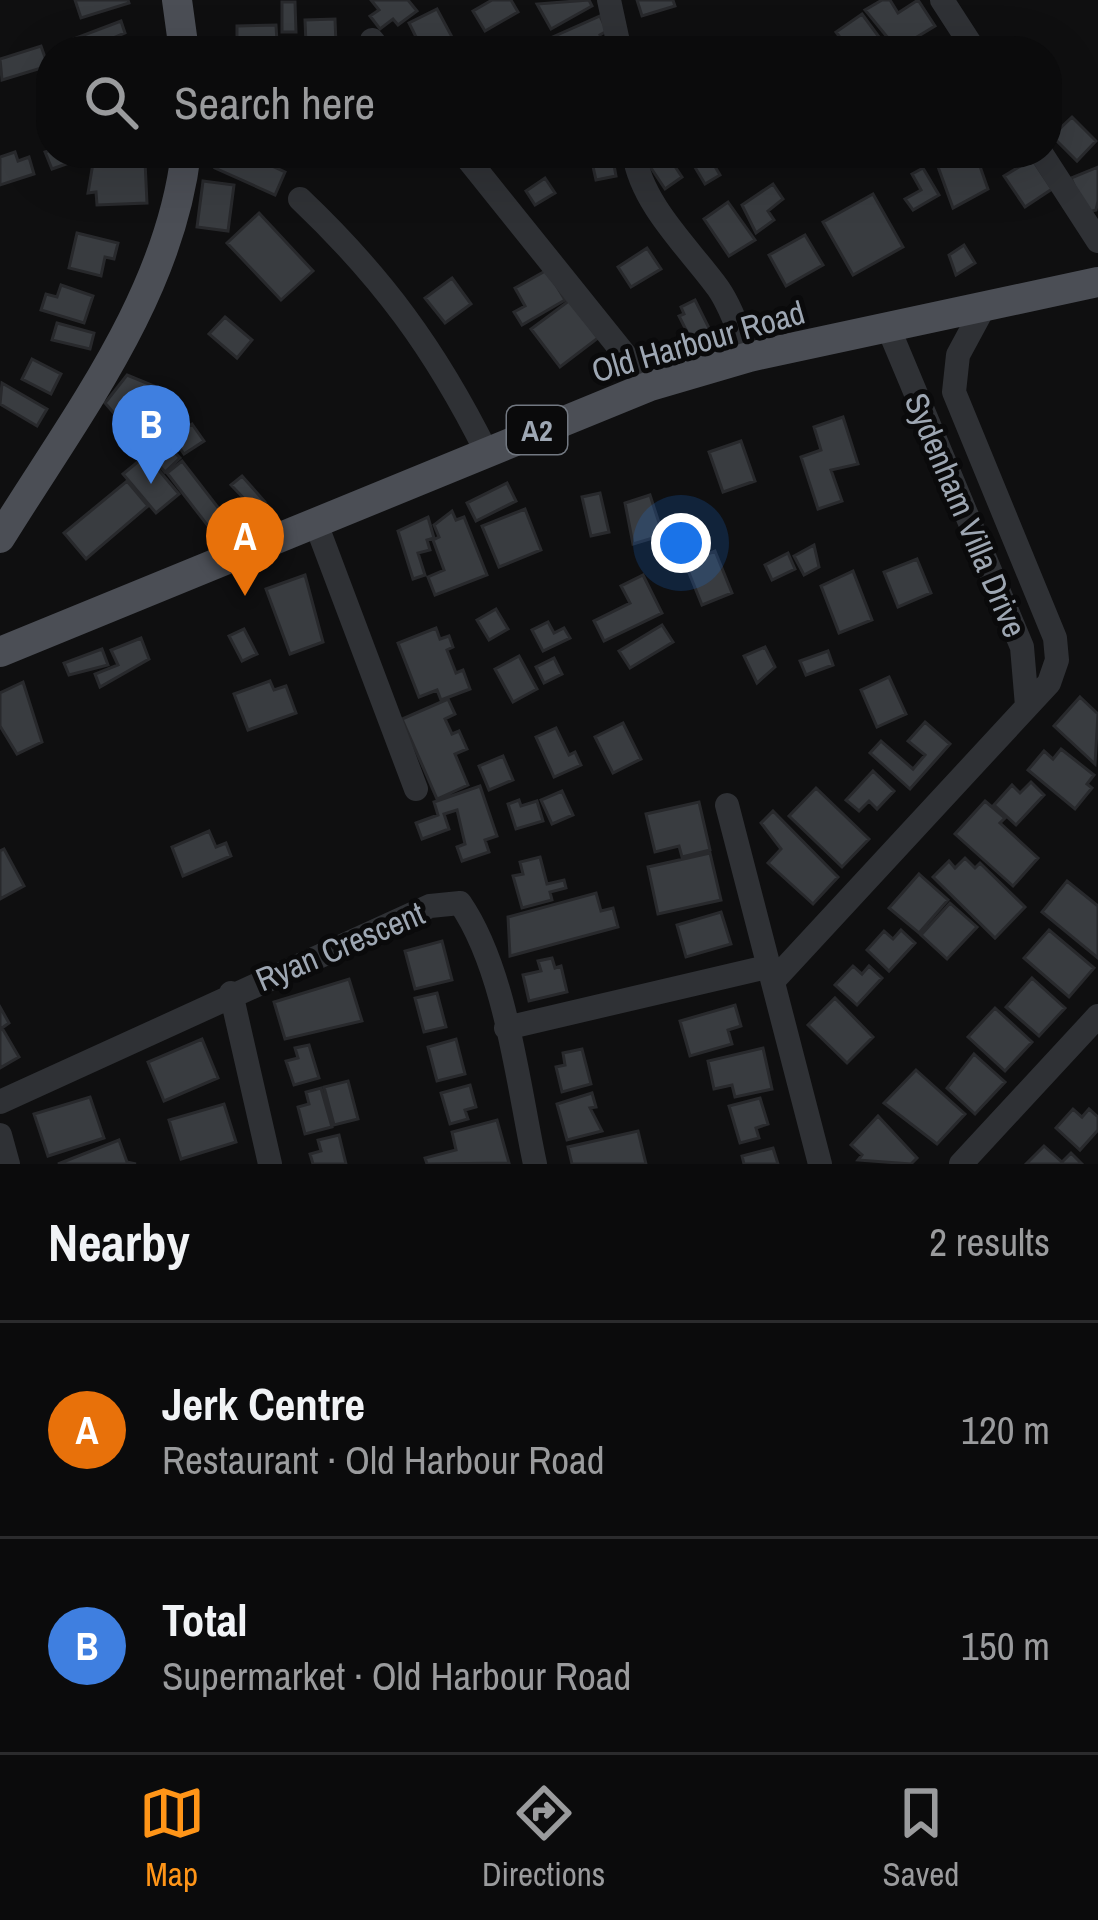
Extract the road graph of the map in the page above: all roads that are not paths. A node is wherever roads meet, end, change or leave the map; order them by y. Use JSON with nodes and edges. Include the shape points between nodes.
{"nodes":[{"id":1,"x":177,"y":0,"type":"edge"},
{"id":2,"x":609,"y":0,"type":"edge"},
{"id":3,"x":942,"y":0,"type":"edge"},
{"id":4,"x":182,"y":36,"type":"edge"},
{"id":5,"x":617,"y":36,"type":"edge"},
{"id":6,"x":965,"y":36,"type":"edge"},
{"id":7,"x":182,"y":168,"type":"edge"},
{"id":8,"x":475,"y":168,"type":"edge"},
{"id":9,"x":636,"y":168,"type":"edge"},
{"id":10,"x":1051,"y":168,"type":"edge"},
{"id":11,"x":300,"y":199,"type":"dead end"},
{"id":12,"x":1098,"y":241,"type":"edge"},
{"id":13,"x":1098,"y":282,"type":"edge"},
{"id":14,"x":985,"y":305,"type":"junction"},
{"id":15,"x":888,"y":326,"type":"junction"},
{"id":16,"x":749,"y":357,"type":"junction"},
{"id":17,"x":650,"y":386,"type":"junction"},
{"id":18,"x":486,"y":451,"type":"junction"},
{"id":19,"x":315,"y":521,"type":"junction"},
{"id":20,"x":2,"y":530,"type":"edge"},
{"id":21,"x":0,"y":652,"type":"edge"},
{"id":22,"x":1027,"y":706,"type":"junction"},
{"id":23,"x":416,"y":789,"type":"dead end"},
{"id":24,"x":727,"y":805,"type":"dead end"},
{"id":25,"x":772,"y":973,"type":"junction"},
{"id":26,"x":231,"y":993,"type":"junction"},
{"id":27,"x":1098,"y":1016,"type":"edge"},
{"id":28,"x":506,"y":1028,"type":"junction"},
{"id":29,"x":0,"y":1102,"type":"edge"},
{"id":30,"x":0,"y":1136,"type":"edge"},
{"id":31,"x":8,"y":1164,"type":"edge"},
{"id":32,"x":270,"y":1164,"type":"edge"},
{"id":33,"x":535,"y":1164,"type":"edge"},
{"id":34,"x":820,"y":1164,"type":"edge"},
{"id":35,"x":961,"y":1164,"type":"edge"}],
"edges":[{"from":1,"to":4,"type":"main road"},
{"from":2,"to":5,"type":"street"},
{"from":3,"to":6,"type":"street"},
{"from":7,"to":20,"type":"main road","via":[[129,326]]},
{"from":8,"to":17,"type":"street"},
{"from":9,"to":16,"type":"street","via":[[722,293]]},
{"from":10,"to":12,"type":"street"},
{"from":11,"to":18,"type":"street","via":[[407,314]]},
{"from":13,"to":14,"type":"main road","name":"Old Harbour Road","number":"A2"},
{"from":14,"to":15,"type":"main road","name":"Old Harbour Road","number":"A2"},
{"from":14,"to":22,"type":"street","name":"Sydenham Villa Drive","via":[[958,356],[954,392],[1055,638],[1049,682]]},
{"from":15,"to":16,"type":"main road","name":"Old Harbour Road","number":"A2"},
{"from":15,"to":22,"type":"street","name":"Sydenham Villa Drive","via":[[1022,647]]},
{"from":16,"to":17,"type":"main road","name":"Old Harbour Road","number":"A2"},
{"from":17,"to":18,"type":"main road","name":"Old Harbour Road","number":"A2"},
{"from":18,"to":19,"type":"main road","name":"Old Harbour Road","number":"A2"},
{"from":19,"to":21,"type":"main road","name":"Old Harbour Road","number":"A2"},
{"from":19,"to":23,"type":"street"},
{"from":22,"to":25,"type":"street","name":"Sydenham Villa Drive"},
{"from":24,"to":25,"type":"street"},
{"from":25,"to":28,"type":"street"},
{"from":25,"to":34,"type":"street"},
{"from":26,"to":28,"type":"street","name":"Ryan Crescent","via":[[430,906],[460,903],[475,924]]},
{"from":26,"to":29,"type":"street"},
{"from":26,"to":32,"type":"street"},
{"from":27,"to":35,"type":"street"},
{"from":28,"to":33,"type":"street","name":"Ryan Crescent"},
{"from":30,"to":31,"type":"street"}]}
